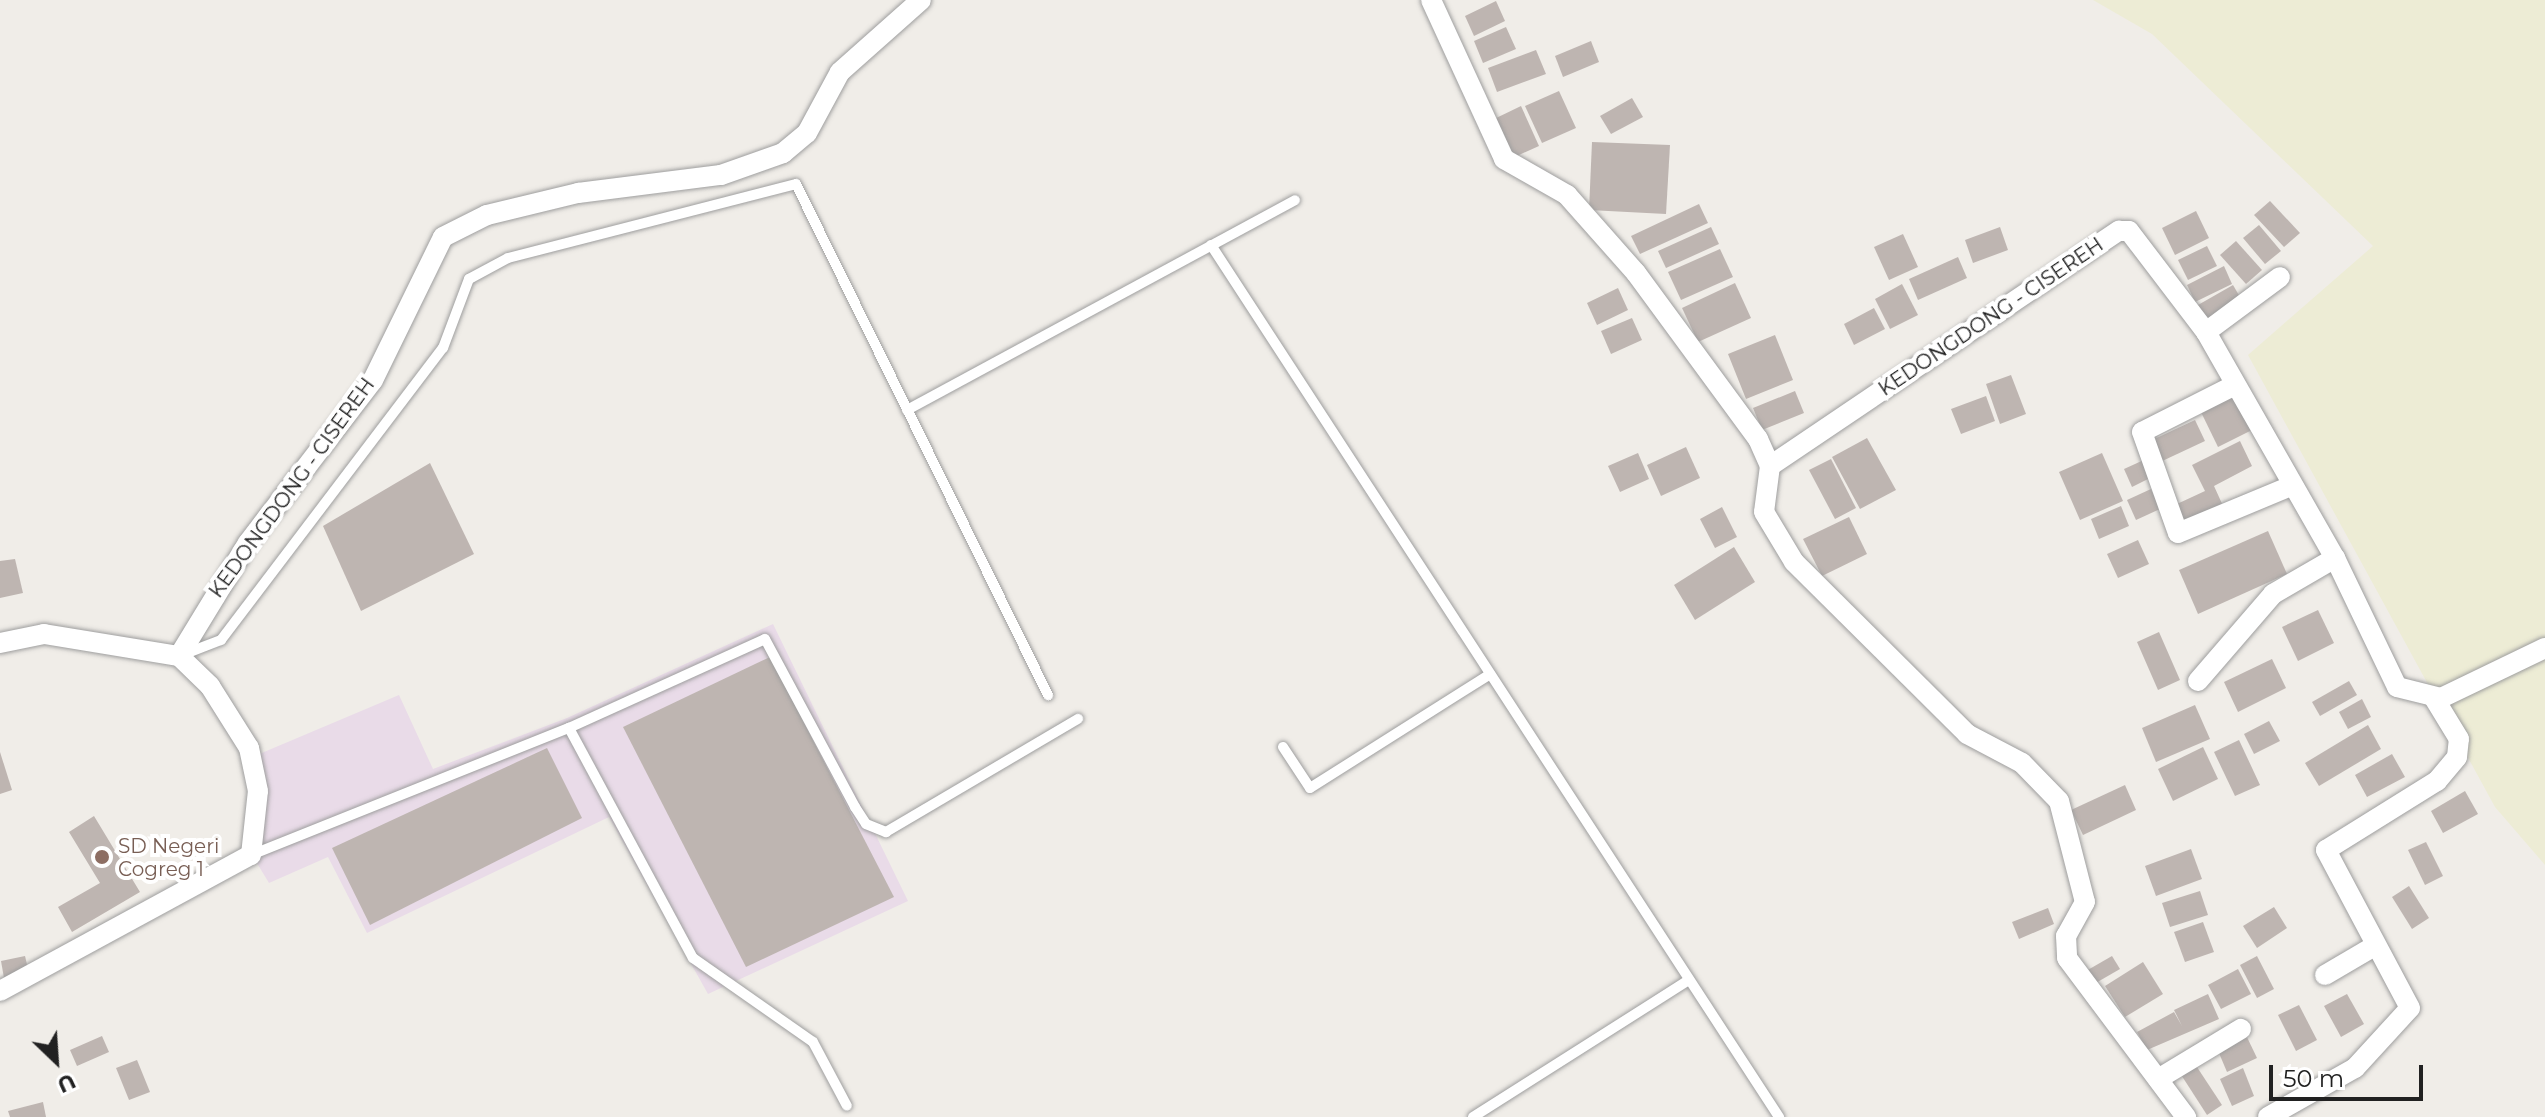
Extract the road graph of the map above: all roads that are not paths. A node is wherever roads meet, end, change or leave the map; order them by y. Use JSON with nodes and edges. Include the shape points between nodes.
{"nodes":[{"id":1,"x":921,"y":0,"type":"edge"},
{"id":2,"x":1431,"y":0,"type":"edge"},
{"id":3,"x":1295,"y":200,"type":"dead end"},
{"id":4,"x":1211,"y":245,"type":"junction"},
{"id":5,"x":2280,"y":277,"type":"dead end"},
{"id":6,"x":2206,"y":332,"type":"junction"},
{"id":7,"x":2235,"y":385,"type":"junction"},
{"id":8,"x":907,"y":410,"type":"junction"},
{"id":9,"x":1770,"y":466,"type":"junction"},
{"id":10,"x":2291,"y":486,"type":"junction"},
{"id":11,"x":2335,"y":558,"type":"junction"},
{"id":12,"x":0,"y":643,"type":"edge"},
{"id":13,"x":2545,"y":648,"type":"edge"},
{"id":14,"x":179,"y":656,"type":"junction"},
{"id":15,"x":1490,"y":674,"type":"junction"},
{"id":16,"x":2198,"y":681,"type":"dead end"},
{"id":17,"x":1048,"y":695,"type":"dead end"},
{"id":18,"x":2434,"y":698,"type":"junction"},
{"id":19,"x":1078,"y":719,"type":"dead end"},
{"id":20,"x":569,"y":728,"type":"junction"},
{"id":21,"x":1283,"y":747,"type":"dead end"},
{"id":22,"x":251,"y":855,"type":"junction"},
{"id":23,"x":2373,"y":947,"type":"junction"},
{"id":24,"x":2325,"y":975,"type":"dead end"},
{"id":25,"x":1689,"y":980,"type":"junction"},
{"id":26,"x":0,"y":991,"type":"edge"},
{"id":27,"x":2241,"y":1029,"type":"dead end"},
{"id":28,"x":2158,"y":1079,"type":"junction"},
{"id":29,"x":847,"y":1106,"type":"dead end"},
{"id":30,"x":1473,"y":1117,"type":"edge"},
{"id":31,"x":1779,"y":1117,"type":"edge"},
{"id":32,"x":2186,"y":1117,"type":"edge"},
{"id":33,"x":2268,"y":1117,"type":"edge"}],
"edges":[{"from":1,"to":14,"type":"street","name":"KEDONGDONG - CISEREH","via":[[840,72],[807,133],[783,153],[721,175],[578,193],[451,229],[373,380],[248,543]]},
{"from":2,"to":9,"type":"street","via":[[1504,159],[1567,195],[1636,273],[1758,439]]},
{"from":3,"to":4,"type":"lane"},
{"from":4,"to":8,"type":"lane"},
{"from":4,"to":15,"type":"lane"},
{"from":5,"to":6,"type":"street"},
{"from":6,"to":7,"type":"street","name":"KEDONGDONG - CISEREH"},
{"from":6,"to":9,"type":"street","name":"KEDONGDONG - CISEREH","via":[[2136,236],[2119,231]]},
{"from":7,"to":10,"type":"street","name":"KEDONGDONG - CISEREH"},
{"from":7,"to":10,"type":"street","via":[[2142,432],[2178,533]]},
{"from":8,"to":14,"type":"lane","via":[[796,184],[508,258],[469,279],[443,348],[221,640]]},
{"from":8,"to":17,"type":"lane"},
{"from":9,"to":28,"type":"street","via":[[1764,512],[1794,562],[1967,734],[2022,763],[2059,801],[2085,902],[2066,936],[2067,958]]},
{"from":10,"to":11,"type":"street","name":"KEDONGDONG - CISEREH"},
{"from":11,"to":16,"type":"street","via":[[2273,594]]},
{"from":11,"to":18,"type":"street","name":"KEDONGDONG - CISEREH","via":[[2397,687]]},
{"from":12,"to":14,"type":"street","via":[[44,634]]},
{"from":13,"to":18,"type":"street"},
{"from":14,"to":22,"type":"street","via":[[210,686],[249,748],[258,791]]},
{"from":15,"to":21,"type":"lane","via":[[1310,788]]},
{"from":15,"to":25,"type":"lane"},
{"from":18,"to":23,"type":"street","via":[[2459,739],[2457,757],[2437,781],[2326,850],[2333,873],[2372,925]]},
{"from":19,"to":20,"type":"lane","via":[[886,832],[866,824],[855,807],[765,639]]},
{"from":20,"to":22,"type":"lane"},
{"from":20,"to":29,"type":"lane","via":[[693,958],[813,1042]]},
{"from":22,"to":26,"type":"street"},
{"from":23,"to":24,"type":"street"},
{"from":23,"to":33,"type":"street","via":[[2410,1008],[2355,1068]]},
{"from":25,"to":30,"type":"lane"},
{"from":25,"to":31,"type":"lane"},
{"from":27,"to":28,"type":"street"},
{"from":28,"to":32,"type":"street"}]}
